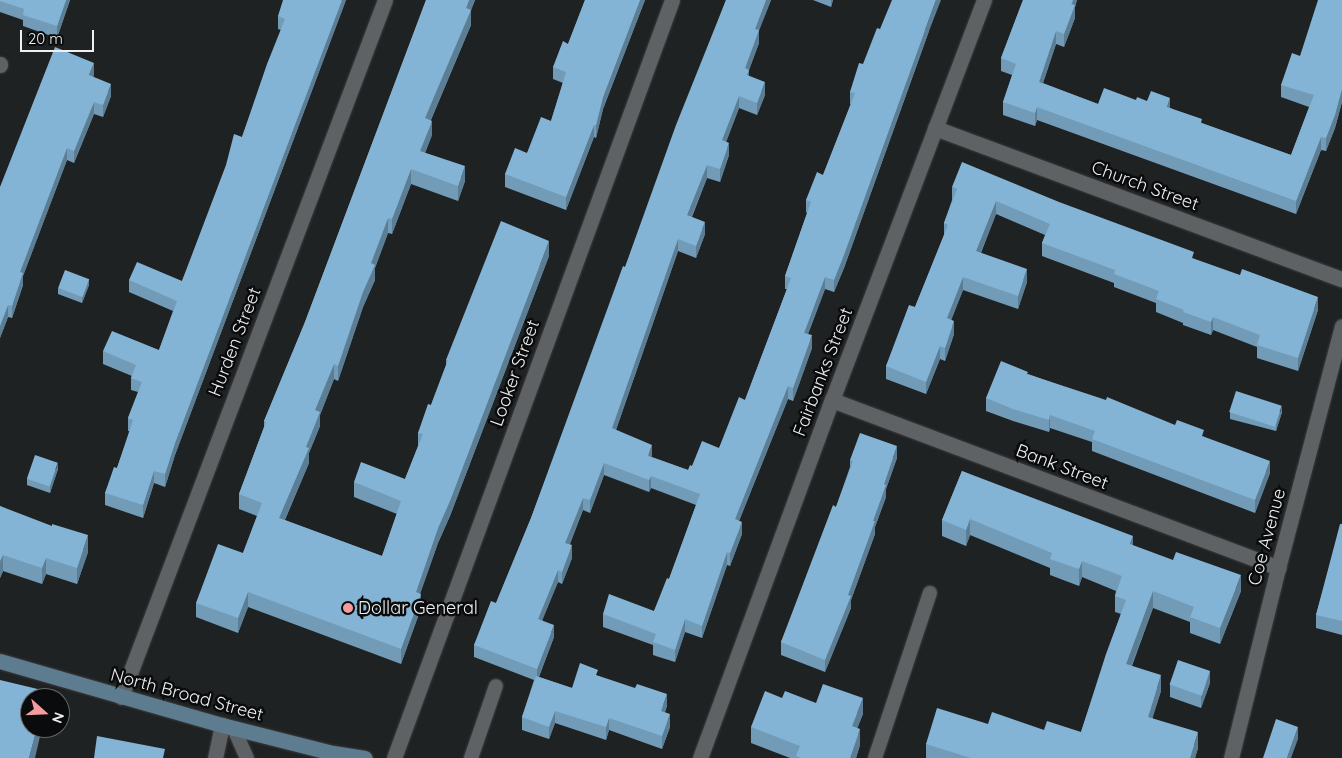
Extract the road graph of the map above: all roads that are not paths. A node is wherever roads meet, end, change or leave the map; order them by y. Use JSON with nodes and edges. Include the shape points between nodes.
{"nodes":[{"id":1,"x":385,"y":0,"type":"edge"},
{"id":2,"x":672,"y":0,"type":"edge"},
{"id":3,"x":984,"y":0,"type":"edge"},
{"id":4,"x":935,"y":128,"type":"junction"},
{"id":5,"x":1342,"y":279,"type":"edge"},
{"id":6,"x":1342,"y":329,"type":"edge"},
{"id":7,"x":832,"y":400,"type":"junction"},
{"id":8,"x":1278,"y":568,"type":"junction"},
{"id":9,"x":930,"y":593,"type":"dead end"},
{"id":10,"x":0,"y":662,"type":"edge"},
{"id":11,"x":496,"y":686,"type":"dead end"},
{"id":12,"x":121,"y":697,"type":"junction"},
{"id":13,"x":228,"y":727,"type":"junction"},
{"id":14,"x":215,"y":758,"type":"edge"},
{"id":15,"x":247,"y":758,"type":"edge"},
{"id":16,"x":365,"y":758,"type":"edge"},
{"id":17,"x":394,"y":758,"type":"edge"},
{"id":18,"x":471,"y":758,"type":"edge"},
{"id":19,"x":700,"y":758,"type":"edge"},
{"id":20,"x":875,"y":758,"type":"edge"},
{"id":21,"x":1231,"y":758,"type":"edge"}],
"edges":[{"from":1,"to":12,"type":"street","name":"Hurden Street"},
{"from":2,"to":17,"type":"street","name":"Looker Street"},
{"from":3,"to":4,"type":"street","name":"Fairbanks Street"},
{"from":4,"to":5,"type":"street","name":"Church Street"},
{"from":4,"to":7,"type":"street","name":"Fairbanks Street"},
{"from":6,"to":8,"type":"street","name":"Coe Avenue"},
{"from":7,"to":8,"type":"street","name":"Bank Street"},
{"from":7,"to":19,"type":"street","name":"Fairbanks Street"},
{"from":8,"to":21,"type":"street","name":"Coe Avenue"},
{"from":9,"to":20,"type":"lane"},
{"from":10,"to":12,"type":"main road","name":"North Broad Street"},
{"from":11,"to":18,"type":"lane"},
{"from":12,"to":13,"type":"main road","name":"North Broad Street"},
{"from":13,"to":14,"type":"street"},
{"from":13,"to":15,"type":"lane"},
{"from":13,"to":16,"type":"main road","name":"North Broad Street"}]}
